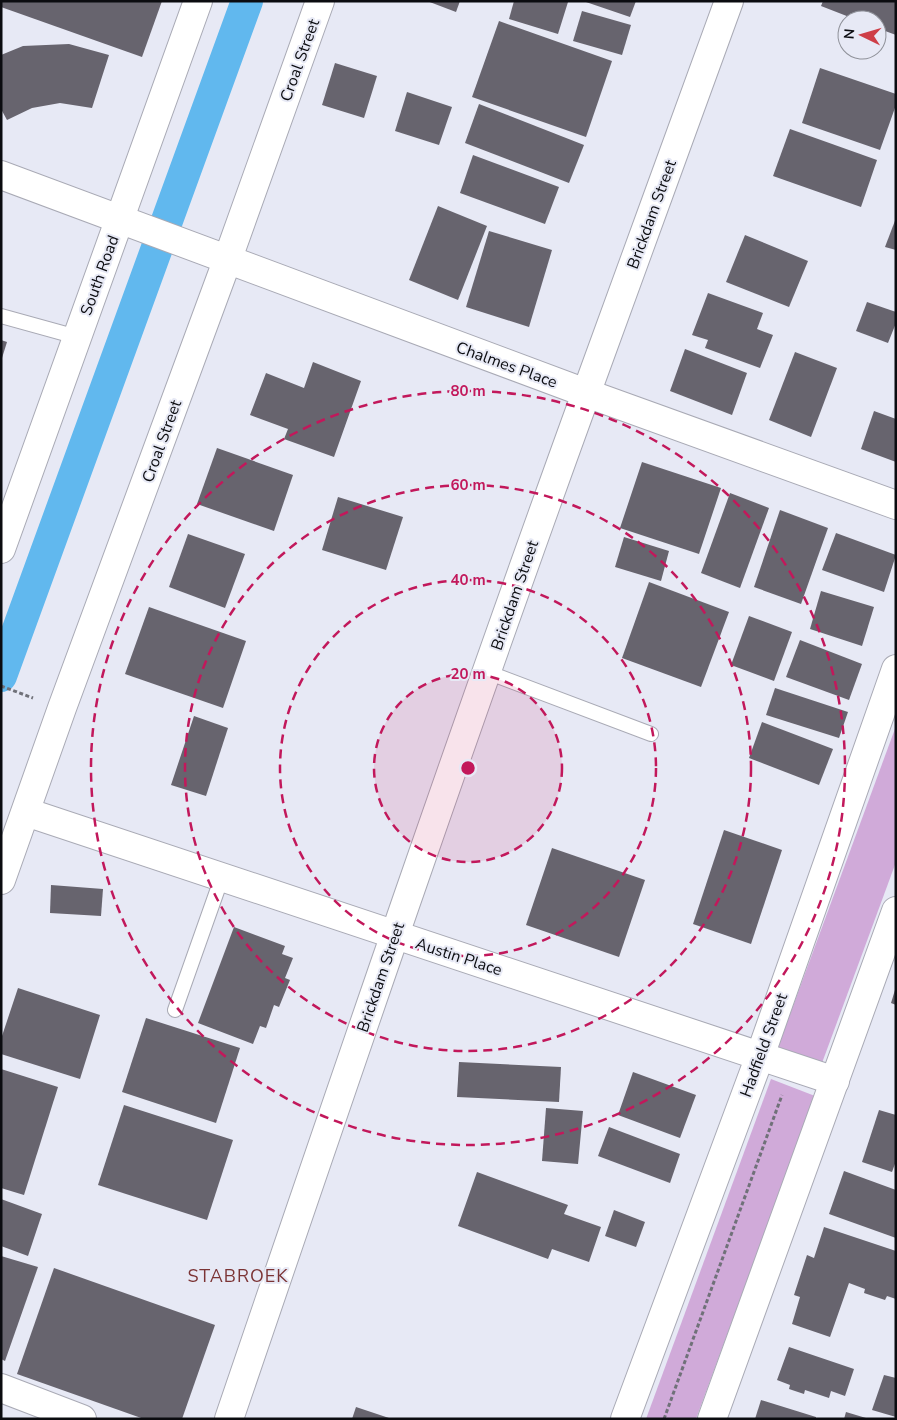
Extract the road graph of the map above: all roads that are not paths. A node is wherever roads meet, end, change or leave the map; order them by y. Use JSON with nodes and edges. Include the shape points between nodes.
{"nodes":[{"id":1,"x":198,"y":1,"type":"edge"},
{"id":2,"x":320,"y":1,"type":"edge"},
{"id":3,"x":729,"y":1,"type":"edge"},
{"id":4,"x":1,"y":175,"type":"edge"},
{"id":5,"x":130,"y":223,"type":"junction"},
{"id":6,"x":227,"y":261,"type":"junction"},
{"id":7,"x":1,"y":316,"type":"edge"},
{"id":8,"x":77,"y":337,"type":"junction"},
{"id":9,"x":586,"y":393,"type":"junction"},
{"id":10,"x":896,"y":505,"type":"edge"},
{"id":11,"x":1,"y":549,"type":"edge"},
{"id":12,"x":896,"y":669,"type":"edge"},
{"id":13,"x":487,"y":672,"type":"junction"},
{"id":14,"x":651,"y":734,"type":"dead end"},
{"id":15,"x":26,"y":812,"type":"junction"},
{"id":16,"x":222,"y":877,"type":"junction"},
{"id":17,"x":1,"y":880,"type":"edge"},
{"id":18,"x":896,"y":911,"type":"edge"},
{"id":19,"x":395,"y":934,"type":"junction"},
{"id":20,"x":175,"y":1010,"type":"dead end"},
{"id":21,"x":760,"y":1056,"type":"junction"},
{"id":22,"x":835,"y":1081,"type":"junction"},
{"id":23,"x":1,"y":1388,"type":"edge"},
{"id":24,"x":82,"y":1419,"type":"edge"},
{"id":25,"x":229,"y":1419,"type":"edge"},
{"id":26,"x":625,"y":1419,"type":"edge"},
{"id":27,"x":712,"y":1419,"type":"edge"}],
"edges":[{"from":1,"to":5,"type":"street","name":"South Road"},
{"from":2,"to":6,"type":"street","name":"Croal Street"},
{"from":3,"to":9,"type":"street","name":"Brickdam Street"},
{"from":4,"to":5,"type":"street","name":"Chalmes Place"},
{"from":5,"to":6,"type":"street","name":"Chalmes Place"},
{"from":5,"to":8,"type":"street","name":"South Road"},
{"from":6,"to":9,"type":"street","name":"Chalmes Place"},
{"from":6,"to":15,"type":"street","name":"Croal Street"},
{"from":7,"to":8,"type":"lane"},
{"from":8,"to":11,"type":"street","name":"South Road"},
{"from":9,"to":10,"type":"street","name":"Chalmes Place"},
{"from":9,"to":13,"type":"street","name":"Brickdam Street"},
{"from":12,"to":21,"type":"street","name":"Hadfield Street"},
{"from":13,"to":14,"type":"lane"},
{"from":13,"to":19,"type":"street","name":"Brickdam Street"},
{"from":15,"to":16,"type":"street","name":"Austin Place"},
{"from":15,"to":17,"type":"street","name":"Croal Street"},
{"from":16,"to":19,"type":"street","name":"Austin Place"},
{"from":16,"to":20,"type":"lane"},
{"from":18,"to":22,"type":"street"},
{"from":19,"to":21,"type":"street","name":"Austin Place"},
{"from":19,"to":25,"type":"street","name":"Brickdam Street"},
{"from":21,"to":22,"type":"street","name":"Austin Place"},
{"from":21,"to":26,"type":"street","name":"Hadfield Street"},
{"from":22,"to":27,"type":"street"},
{"from":23,"to":24,"type":"street"}]}
